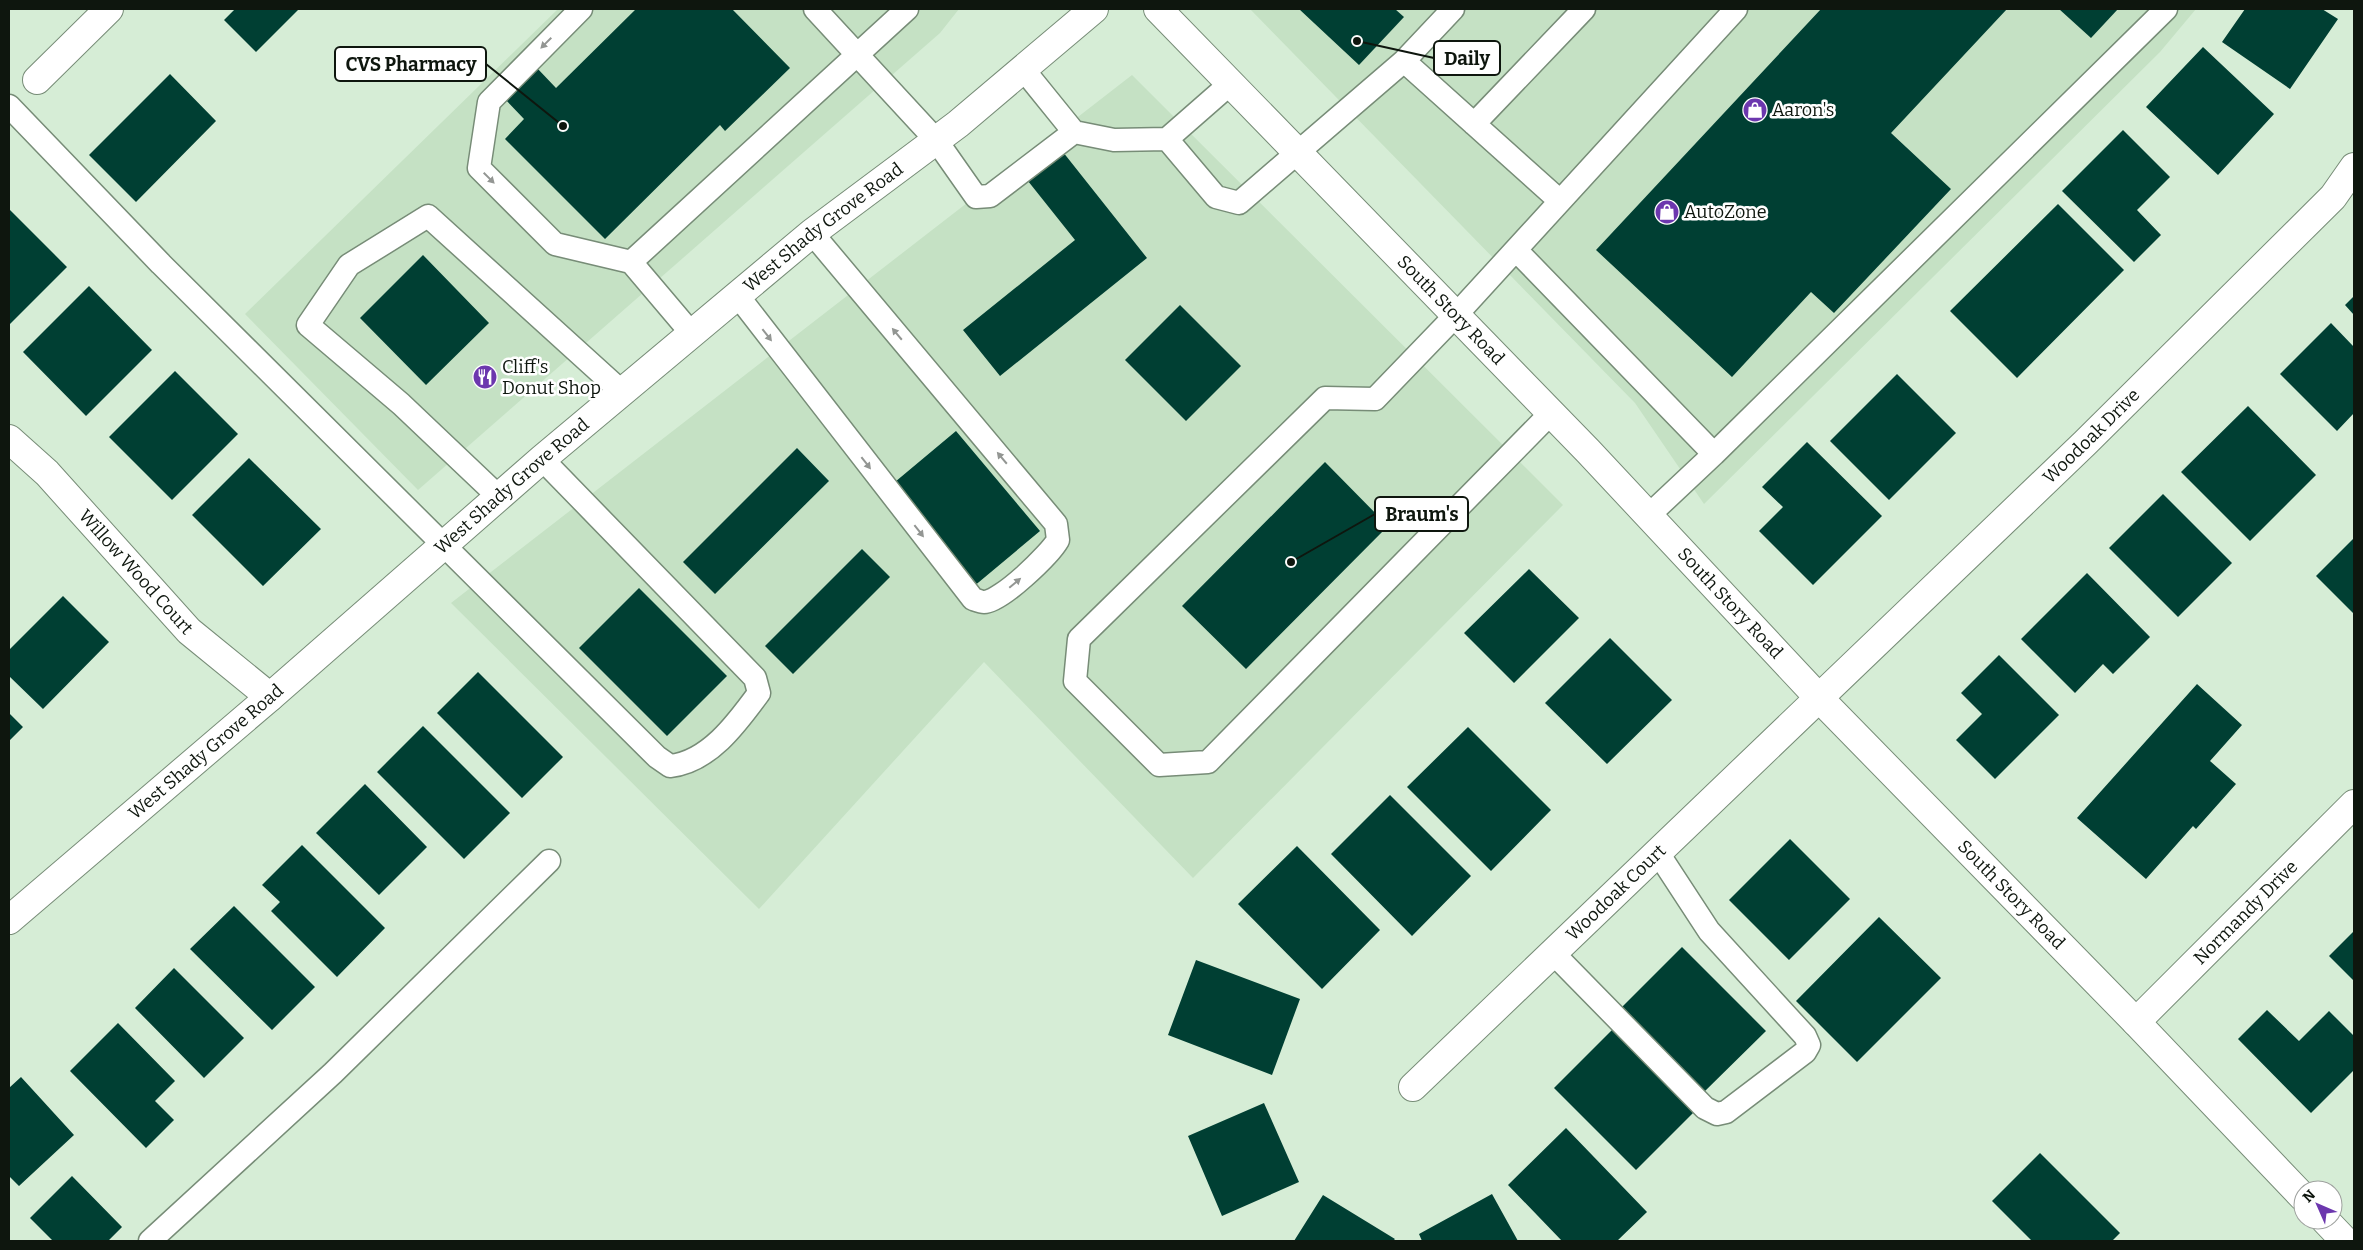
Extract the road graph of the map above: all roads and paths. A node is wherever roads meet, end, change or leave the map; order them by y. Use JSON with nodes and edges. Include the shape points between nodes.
{"nodes":[{"id":1,"x":109,"y":9,"type":"edge"},
{"id":2,"x":581,"y":9,"type":"edge"},
{"id":3,"x":815,"y":9,"type":"edge"},
{"id":4,"x":907,"y":9,"type":"edge"},
{"id":5,"x":1094,"y":9,"type":"edge"},
{"id":6,"x":1158,"y":9,"type":"edge"},
{"id":7,"x":1453,"y":9,"type":"edge"},
{"id":8,"x":1584,"y":9,"type":"edge"},
{"id":9,"x":1736,"y":9,"type":"edge"},
{"id":10,"x":2166,"y":9,"type":"edge"},
{"id":11,"x":857,"y":54,"type":"junction"},
{"id":12,"x":1404,"y":61,"type":"junction"},
{"id":13,"x":1023,"y":70,"type":"junction"},
{"id":14,"x":37,"y":80,"type":"dead end"},
{"id":15,"x":1230,"y":83,"type":"junction"},
{"id":16,"x":9,"y":106,"type":"edge"},
{"id":17,"x":1474,"y":124,"type":"junction"},
{"id":18,"x":1074,"y":132,"type":"junction"},
{"id":19,"x":1167,"y":139,"type":"junction"},
{"id":20,"x":936,"y":140,"type":"junction"},
{"id":21,"x":1298,"y":154,"type":"junction"},
{"id":22,"x":2354,"y":167,"type":"edge"},
{"id":23,"x":1560,"y":201,"type":"junction"},
{"id":24,"x":812,"y":233,"type":"junction"},
{"id":25,"x":1516,"y":250,"type":"junction"},
{"id":26,"x":631,"y":262,"type":"junction"},
{"id":27,"x":738,"y":296,"type":"junction"},
{"id":28,"x":1456,"y":315,"type":"junction"},
{"id":29,"x":692,"y":334,"type":"junction"},
{"id":30,"x":622,"y":392,"type":"junction"},
{"id":31,"x":1551,"y":413,"type":"junction"},
{"id":32,"x":9,"y":439,"type":"edge"},
{"id":33,"x":1714,"y":454,"type":"junction"},
{"id":34,"x":542,"y":458,"type":"junction"},
{"id":35,"x":499,"y":497,"type":"junction"},
{"id":36,"x":1648,"y":515,"type":"junction"},
{"id":37,"x":443,"y":546,"type":"junction"},
{"id":38,"x":270,"y":698,"type":"junction"},
{"id":39,"x":1820,"y":698,"type":"junction"},
{"id":40,"x":2354,"y":804,"type":"edge"},
{"id":41,"x":1658,"y":853,"type":"junction"},
{"id":42,"x":548,"y":861,"type":"dead end"},
{"id":43,"x":9,"y":920,"type":"edge"},
{"id":44,"x":1553,"y":953,"type":"junction"},
{"id":45,"x":2136,"y":1022,"type":"junction"},
{"id":46,"x":1413,"y":1087,"type":"dead end"},
{"id":47,"x":2293,"y":1187,"type":"edge"},
{"id":48,"x":2335,"y":1230,"type":"edge"},
{"id":49,"x":150,"y":1241,"type":"edge"},
{"id":50,"x":2345,"y":1241,"type":"edge"}],
"edges":[{"from":1,"to":14,"type":"main road"},
{"from":2,"to":26,"type":"lane","one_way":true,"via":[[490,102],[479,168],[555,244]]},
{"from":3,"to":11,"type":"lane"},
{"from":4,"to":11,"type":"lane"},
{"from":5,"to":13,"type":"main road","name":"West Shady Grove Road"},
{"from":6,"to":15,"type":"main road","name":"South Story Road"},
{"from":7,"to":12,"type":"lane"},
{"from":8,"to":17,"type":"lane"},
{"from":9,"to":23,"type":"lane"},
{"from":10,"to":33,"type":"lane"},
{"from":11,"to":20,"type":"lane"},
{"from":11,"to":26,"type":"lane"},
{"from":12,"to":17,"type":"lane"},
{"from":12,"to":21,"type":"lane"},
{"from":13,"to":18,"type":"lane"},
{"from":13,"to":20,"type":"main road","name":"West Shady Grove Road"},
{"from":15,"to":19,"type":"lane"},
{"from":15,"to":21,"type":"main road","name":"South Story Road"},
{"from":16,"to":37,"type":"lane","via":[[161,264]]},
{"from":17,"to":23,"type":"lane"},
{"from":18,"to":19,"type":"lane","via":[[1114,140]]},
{"from":18,"to":20,"type":"lane","via":[[990,196],[983,197],[976,197]]},
{"from":19,"to":21,"type":"lane","via":[[1216,197],[1239,203]]},
{"from":20,"to":24,"type":"main road","name":"West Shady Grove Road"},
{"from":21,"to":28,"type":"main road","name":"South Story Road"},
{"from":22,"to":39,"type":"main road","name":"Woodoak Drive","via":[[2333,197],[2312,218],[2085,443]]},
{"from":23,"to":25,"type":"lane"},
{"from":24,"to":27,"type":"main road","name":"West Shady Grove Road"},
{"from":27,"to":24,"type":"lane","one_way":true,"via":[[973,599],[985,602],[998,596],[1049,554],[1058,540],[1056,524]]},
{"from":25,"to":28,"type":"lane"},
{"from":25,"to":33,"type":"lane"},
{"from":26,"to":29,"type":"lane"},
{"from":27,"to":29,"type":"main road","name":"West Shady Grove Road"},
{"from":28,"to":31,"type":"main road","name":"South Story Road"},
{"from":28,"to":31,"type":"lane","via":[[1375,399],[1325,398],[1079,640],[1074,681],[1159,765],[1208,762]]},
{"from":29,"to":30,"type":"main road","name":"West Shady Grove Road"},
{"from":30,"to":34,"type":"main road","name":"West Shady Grove Road"},
{"from":30,"to":35,"type":"lane","via":[[428,216],[349,265],[308,325],[401,404]]},
{"from":31,"to":36,"type":"main road","name":"South Story Road"},
{"from":32,"to":38,"type":"main road","name":"Willow Wood Court","via":[[47,473],[190,631]]},
{"from":33,"to":36,"type":"lane"},
{"from":34,"to":35,"type":"main road","name":"West Shady Grove Road"},
{"from":34,"to":37,"type":"lane","via":[[755,678],[759,693],[712,748],[684,765],[670,766],[657,757]]},
{"from":35,"to":37,"type":"main road","name":"West Shady Grove Road"},
{"from":36,"to":39,"type":"main road","name":"South Story Road"},
{"from":37,"to":38,"type":"main road","name":"West Shady Grove Road"},
{"from":38,"to":43,"type":"main road","name":"West Shady Grove Road"},
{"from":39,"to":41,"type":"main road","name":"Woodoak Court"},
{"from":39,"to":45,"type":"main road","name":"South Story Road"},
{"from":40,"to":45,"type":"main road","name":"Normandy Drive"},
{"from":41,"to":44,"type":"main road","name":"Woodoak Court"},
{"from":41,"to":44,"type":"lane","via":[[1709,931],[1805,1036],[1809,1045],[1805,1052],[1726,1112],[1717,1114],[1705,1108]]},
{"from":42,"to":49,"type":"lane","via":[[333,1073]]},
{"from":44,"to":46,"type":"main road","name":"Woodoak Court"},
{"from":45,"to":47,"type":"main road","name":"South Story Road"},
{"from":48,"to":50,"type":"main road"}]}
